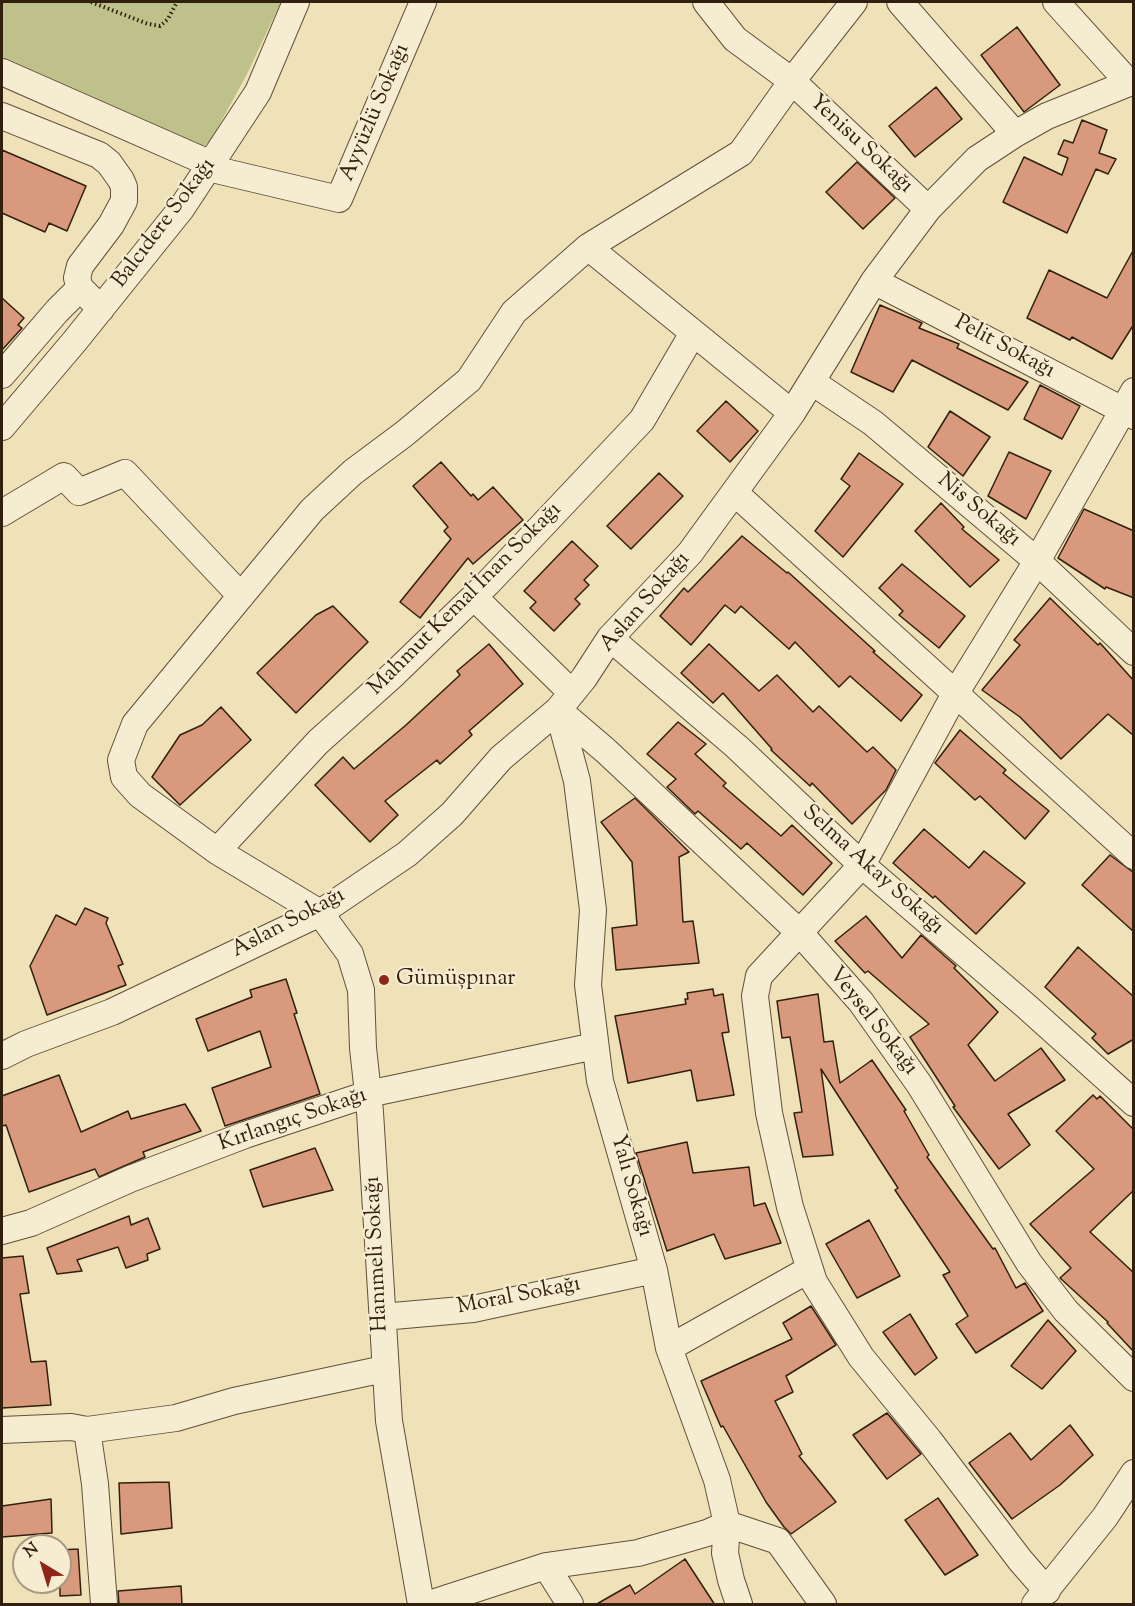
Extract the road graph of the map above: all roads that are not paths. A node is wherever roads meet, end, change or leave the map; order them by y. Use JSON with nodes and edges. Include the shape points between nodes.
{"nodes":[{"id":1,"x":296,"y":2,"type":"edge"},
{"id":2,"x":423,"y":2,"type":"edge"},
{"id":3,"x":706,"y":2,"type":"edge"},
{"id":4,"x":854,"y":2,"type":"edge"},
{"id":5,"x":900,"y":2,"type":"edge"},
{"id":6,"x":1056,"y":2,"type":"edge"},
{"id":7,"x":2,"y":72,"type":"edge"},
{"id":8,"x":792,"y":81,"type":"junction"},
{"id":9,"x":1131,"y":83,"type":"edge"},
{"id":10,"x":2,"y":116,"type":"edge"},
{"id":11,"x":1015,"y":134,"type":"junction"},
{"id":12,"x":209,"y":166,"type":"junction"},
{"id":13,"x":928,"y":209,"type":"junction"},
{"id":14,"x":588,"y":247,"type":"junction"},
{"id":15,"x":874,"y":280,"type":"junction"},
{"id":16,"x":80,"y":288,"type":"junction"},
{"id":17,"x":101,"y":309,"type":"junction"},
{"id":18,"x":693,"y":333,"type":"junction"},
{"id":19,"x":2,"y":375,"type":"edge"},
{"id":20,"x":812,"y":382,"type":"junction"},
{"id":21,"x":1130,"y":406,"type":"edge"},
{"id":22,"x":792,"y":413,"type":"junction"},
{"id":23,"x":2,"y":427,"type":"edge"},
{"id":24,"x":735,"y":493,"type":"junction"},
{"id":25,"x":2,"y":513,"type":"edge"},
{"id":26,"x":1037,"y":561,"type":"junction"},
{"id":27,"x":241,"y":596,"type":"junction"},
{"id":28,"x":474,"y":597,"type":"junction"},
{"id":29,"x":610,"y":638,"type":"junction"},
{"id":30,"x":1134,"y":652,"type":"edge"},
{"id":31,"x":955,"y":694,"type":"junction"},
{"id":32,"x":565,"y":702,"type":"junction"},
{"id":33,"x":217,"y":851,"type":"junction"},
{"id":34,"x":1134,"y":856,"type":"edge"},
{"id":35,"x":862,"y":865,"type":"junction"},
{"id":36,"x":320,"y":913,"type":"junction"},
{"id":37,"x":800,"y":933,"type":"junction"},
{"id":38,"x":595,"y":1046,"type":"junction"},
{"id":39,"x":2,"y":1056,"type":"edge"},
{"id":40,"x":368,"y":1095,"type":"junction"},
{"id":41,"x":1134,"y":1103,"type":"edge"},
{"id":42,"x":2,"y":1231,"type":"edge"},
{"id":43,"x":810,"y":1269,"type":"junction"},
{"id":44,"x":654,"y":1270,"type":"junction"},
{"id":45,"x":382,"y":1317,"type":"junction"},
{"id":46,"x":669,"y":1348,"type":"junction"},
{"id":47,"x":384,"y":1369,"type":"junction"},
{"id":48,"x":1134,"y":1378,"type":"edge"},
{"id":49,"x":2,"y":1430,"type":"edge"},
{"id":50,"x":87,"y":1430,"type":"junction"},
{"id":51,"x":1134,"y":1473,"type":"edge"},
{"id":52,"x":727,"y":1524,"type":"junction"},
{"id":53,"x":546,"y":1566,"type":"junction"},
{"id":54,"x":1041,"y":1598,"type":"edge"},
{"id":55,"x":104,"y":1605,"type":"edge"},
{"id":56,"x":421,"y":1605,"type":"edge"},
{"id":57,"x":429,"y":1605,"type":"edge"},
{"id":58,"x":570,"y":1605,"type":"edge"},
{"id":59,"x":739,"y":1605,"type":"edge"},
{"id":60,"x":823,"y":1605,"type":"edge"}],
"edges":[{"from":1,"to":12,"type":"street","name":"Balcıdere Sokağı","via":[[258,92]]},
{"from":2,"to":12,"type":"street","name":"Ayyüzlü Sokağı","via":[[339,200]]},
{"from":3,"to":8,"type":"street","name":"Yenisu Sokağı","via":[[735,39]]},
{"from":4,"to":8,"type":"street"},
{"from":5,"to":11,"type":"street"},
{"from":6,"to":9,"type":"street"},
{"from":7,"to":12,"type":"street"},
{"from":8,"to":13,"type":"street","name":"Yenisu Sokağı"},
{"from":8,"to":14,"type":"street","via":[[741,153]]},
{"from":9,"to":11,"type":"street","name":"Aslan Sokağı","via":[[1047,116]]},
{"from":10,"to":16,"type":"street","via":[[99,155],[121,180],[124,201],[80,266]]},
{"from":11,"to":13,"type":"street","name":"Aslan Sokağı","via":[[977,159]]},
{"from":12,"to":17,"type":"street","name":"Balcıdere Sokağı","via":[[181,209]]},
{"from":13,"to":15,"type":"street","name":"Aslan Sokağı"},
{"from":14,"to":18,"type":"street"},
{"from":14,"to":27,"type":"street","via":[[514,312],[469,380],[353,472],[312,510]]},
{"from":15,"to":20,"type":"street","name":"Aslan Sokağı"},
{"from":15,"to":21,"type":"street","name":"Pelit Sokağı"},
{"from":16,"to":17,"type":"street"},
{"from":16,"to":19,"type":"street"},
{"from":17,"to":23,"type":"street","name":"Balcıdere Sokağı"},
{"from":18,"to":22,"type":"street"},
{"from":18,"to":28,"type":"street","name":"Mahmut Kemal İnan Sokağı","via":[[642,420]]},
{"from":20,"to":22,"type":"street","name":"Aslan Sokağı"},
{"from":20,"to":26,"type":"street","name":"Nis Sokağı","via":[[873,423]]},
{"from":21,"to":26,"type":"street"},
{"from":22,"to":24,"type":"street","name":"Aslan Sokağı"},
{"from":24,"to":29,"type":"street","name":"Aslan Sokağı","via":[[690,553]]},
{"from":24,"to":31,"type":"street"},
{"from":25,"to":27,"type":"street","via":[[64,476],[79,492],[125,473]]},
{"from":26,"to":30,"type":"street","name":"Nis Sokağı"},
{"from":26,"to":31,"type":"street"},
{"from":27,"to":33,"type":"street","via":[[135,724],[121,760],[124,777],[140,795]]},
{"from":28,"to":32,"type":"street","name":"Veysel Sokağı"},
{"from":28,"to":33,"type":"street","name":"Mahmut Kemal İnan Sokağı","via":[[318,742]]},
{"from":29,"to":32,"type":"street","name":"Aslan Sokağı"},
{"from":29,"to":35,"type":"street","name":"Selma Akay Sokağı","via":[[737,747]]},
{"from":31,"to":34,"type":"street"},
{"from":31,"to":35,"type":"street"},
{"from":32,"to":36,"type":"street","name":"Aslan Sokağı","via":[[501,758],[452,814],[407,854]]},
{"from":32,"to":37,"type":"street","name":"Veysel Sokağı","via":[[606,751]]},
{"from":32,"to":38,"type":"street","name":"Yalı Sokağı","via":[[593,910],[588,985]]},
{"from":33,"to":36,"type":"street"},
{"from":35,"to":37,"type":"street"},
{"from":35,"to":41,"type":"street","name":"Selma Akay Sokağı"},
{"from":36,"to":39,"type":"street","name":"Aslan Sokağı","via":[[112,1012]]},
{"from":36,"to":40,"type":"street","name":"Hanımeli Sokağı","via":[[350,954],[362,990]]},
{"from":37,"to":43,"type":"street","via":[[759,976],[755,996],[769,1113],[790,1207]]},
{"from":37,"to":48,"type":"street","name":"Veysel Sokağı","via":[[861,1002],[919,1084],[1029,1263],[1066,1311]]},
{"from":38,"to":40,"type":"street","name":"Kırlangıç Sokağı"},
{"from":38,"to":44,"type":"street","name":"Yalı Sokağı","via":[[600,1081]]},
{"from":40,"to":42,"type":"street","name":"Kırlangıç Sokağı","via":[[235,1139],[31,1223]]},
{"from":40,"to":45,"type":"street","name":"Hanımeli Sokağı"},
{"from":43,"to":46,"type":"street"},
{"from":43,"to":54,"type":"street","via":[[861,1358],[1020,1560]]},
{"from":44,"to":45,"type":"street","name":"Moral Sokağı","via":[[473,1309]]},
{"from":44,"to":46,"type":"street","name":"Yalı Sokağı"},
{"from":45,"to":47,"type":"street","name":"Hanımeli Sokağı"},
{"from":46,"to":52,"type":"street","name":"Yalı Sokağı","via":[[717,1480]]},
{"from":47,"to":50,"type":"street","via":[[234,1401],[176,1418]]},
{"from":47,"to":56,"type":"street","name":"Hanımeli Sokağı","via":[[389,1421]]},
{"from":49,"to":50,"type":"street"},
{"from":50,"to":55,"type":"street"},
{"from":51,"to":54,"type":"street"},
{"from":52,"to":53,"type":"street","via":[[638,1553]]},
{"from":52,"to":59,"type":"street","name":"Yalı Sokağı","via":[[725,1553]]},
{"from":52,"to":60,"type":"street","via":[[778,1541]]},
{"from":53,"to":57,"type":"street"},
{"from":53,"to":58,"type":"street"}]}
